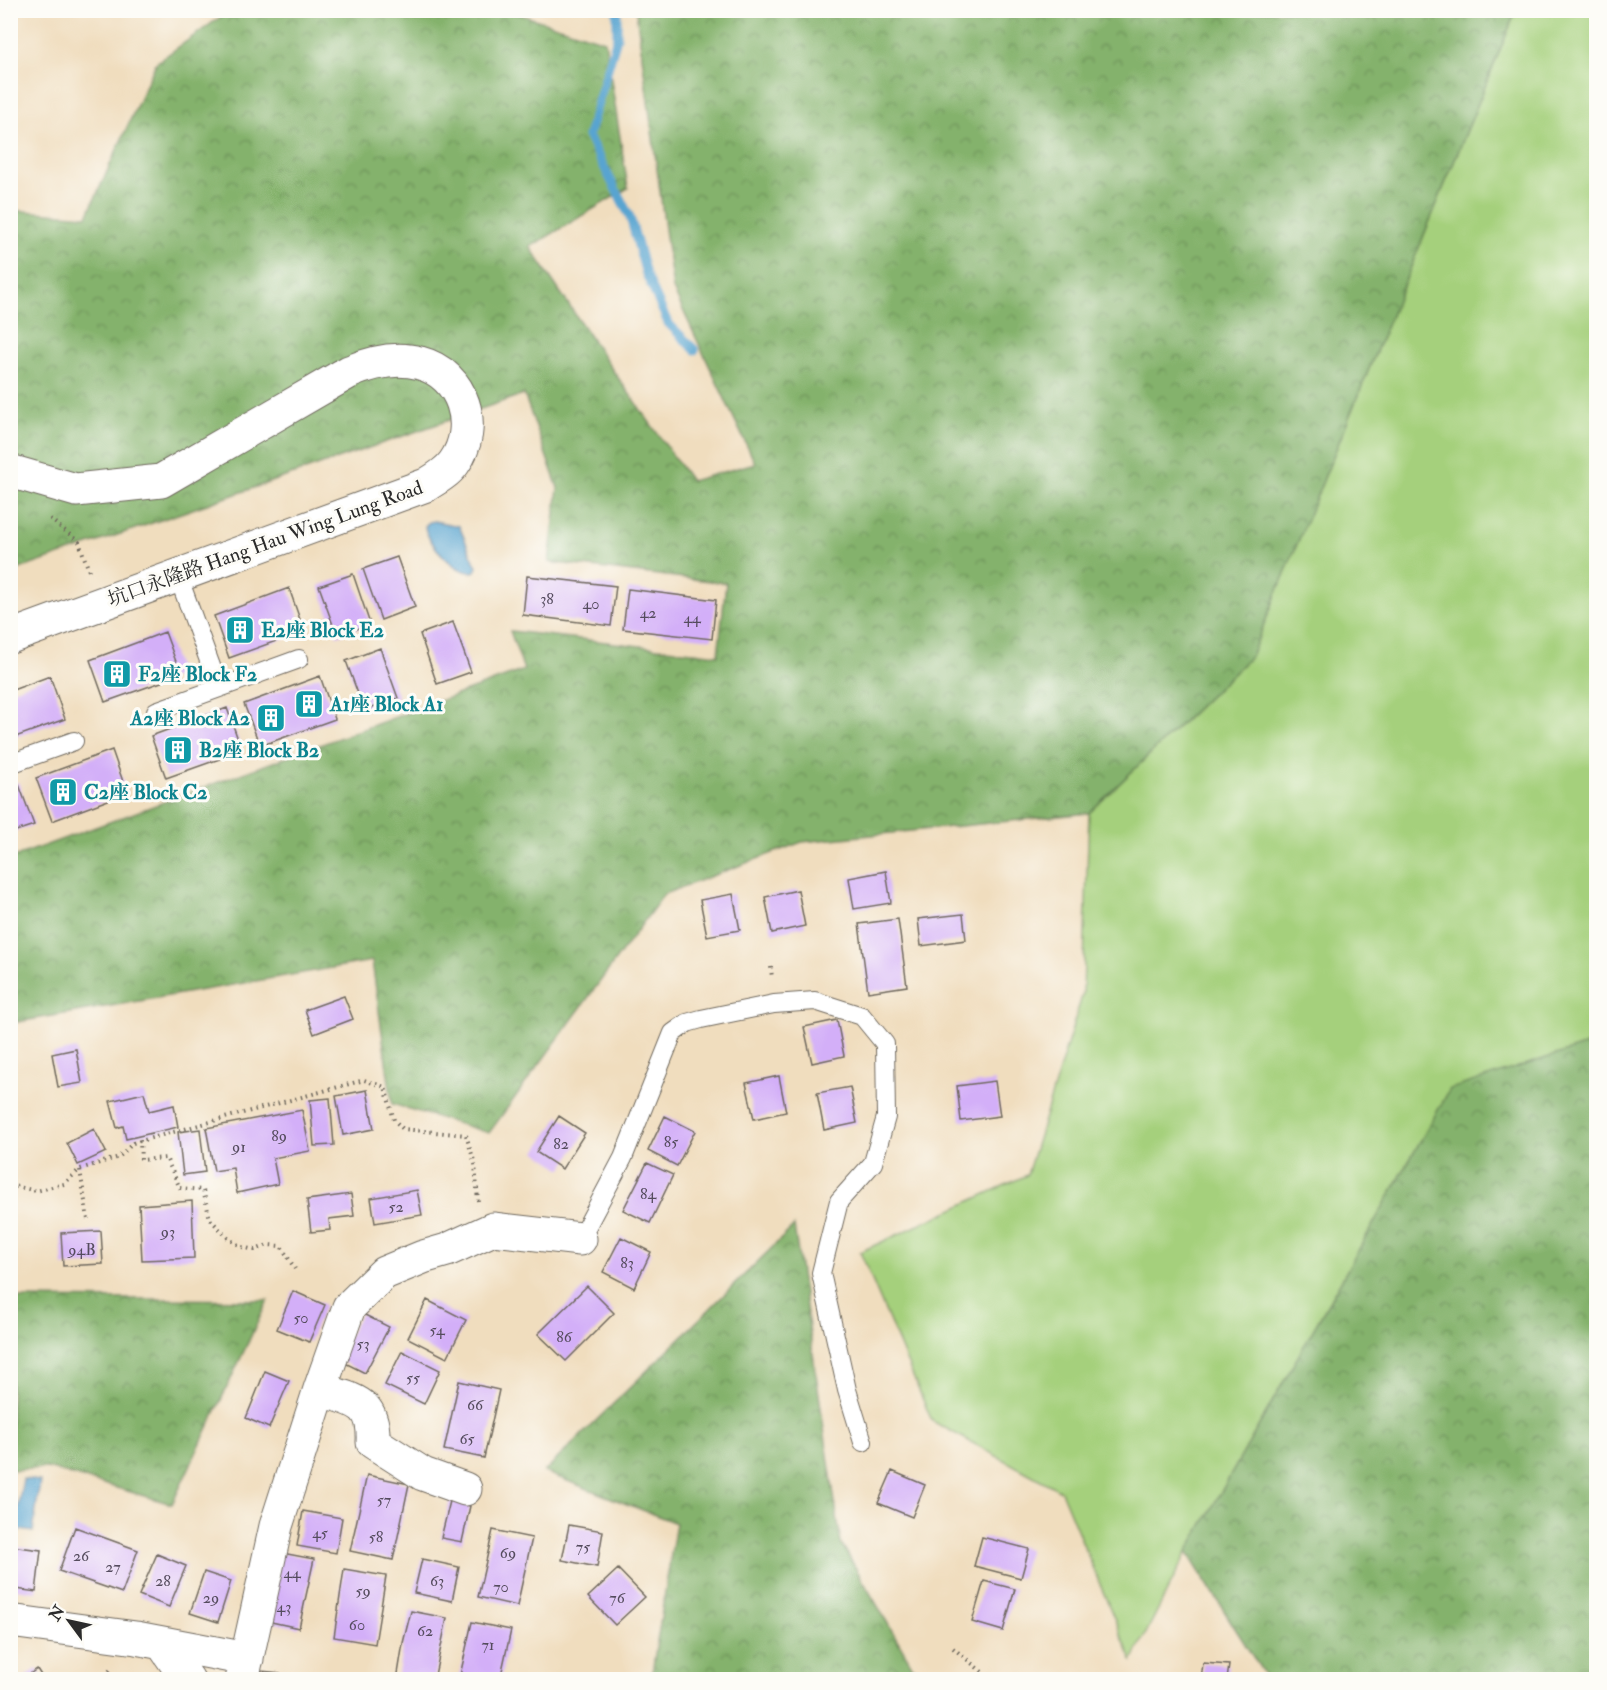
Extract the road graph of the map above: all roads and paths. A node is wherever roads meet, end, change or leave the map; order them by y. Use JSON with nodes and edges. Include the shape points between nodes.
{"nodes":[{"id":1,"x":10,"y":471,"type":"edge"},
{"id":2,"x":178,"y":576,"type":"junction"},
{"id":3,"x":10,"y":637,"type":"edge"},
{"id":4,"x":299,"y":659,"type":"dead end"},
{"id":5,"x":219,"y":688,"type":"junction"},
{"id":6,"x":156,"y":711,"type":"dead end"},
{"id":7,"x":74,"y":741,"type":"dead end"},
{"id":8,"x":10,"y":764,"type":"edge"},
{"id":9,"x":140,"y":1140,"type":"junction"},
{"id":10,"x":475,"y":1164,"type":"dead end"},
{"id":11,"x":80,"y":1169,"type":"junction"},
{"id":12,"x":10,"y":1185,"type":"edge"},
{"id":13,"x":88,"y":1220,"type":"dead end"},
{"id":14,"x":580,"y":1239,"type":"joint"},
{"id":15,"x":296,"y":1269,"type":"dead end"},
{"id":16,"x":320,"y":1389,"type":"junction"},
{"id":17,"x":863,"y":1442,"type":"dead end"},
{"id":18,"x":465,"y":1489,"type":"dead end"},
{"id":19,"x":10,"y":1621,"type":"edge"},
{"id":20,"x":162,"y":1643,"type":"junction"},
{"id":21,"x":953,"y":1648,"type":"dead end"},
{"id":22,"x":117,"y":1664,"type":"dead end"},
{"id":23,"x":245,"y":1669,"type":"edge"},
{"id":24,"x":101,"y":1680,"type":"edge"},
{"id":25,"x":188,"y":1680,"type":"edge"},
{"id":26,"x":992,"y":1680,"type":"edge"}],
"edges":[{"from":1,"to":2,"type":"street","name":"坑口永隆路 Hang Hau Wing Lung Road","via":[[76,489],[161,481],[366,365],[402,360],[420,363],[450,381],[466,413],[467,430],[454,464],[441,476],[426,485]]},
{"from":2,"to":3,"type":"street","name":"坑口永隆路 Hang Hau Wing Lung Road"},
{"from":2,"to":5,"type":"lane"},
{"from":4,"to":5,"type":"lane"},
{"from":5,"to":6,"type":"lane"},
{"from":7,"to":8,"type":"lane"},
{"from":9,"to":10,"type":"path","via":[[364,1080],[385,1087],[394,1120],[404,1129],[466,1135]]},
{"from":9,"to":11,"type":"path","via":[[119,1157]]},
{"from":9,"to":15,"type":"path","via":[[141,1160],[166,1158],[180,1188],[203,1190],[210,1220],[229,1239],[255,1250],[281,1246]]},
{"from":11,"to":12,"type":"path","via":[[64,1184],[36,1191]]},
{"from":11,"to":13,"type":"path"},
{"from":14,"to":16,"type":"street","via":[[493,1229],[384,1273],[349,1306]]},
{"from":14,"to":17,"type":"lane","via":[[623,1158],[673,1033],[687,1023],[774,1004],[815,1001],[862,1016],[885,1044],[885,1117],[873,1163],[839,1201],[821,1273]]},
{"from":16,"to":18,"type":"street","via":[[362,1404],[374,1428],[373,1442],[423,1474]]},
{"from":16,"to":23,"type":"street","via":[[276,1526]]},
{"from":19,"to":20,"type":"street"},
{"from":20,"to":23,"type":"street"},
{"from":20,"to":25,"type":"street"},
{"from":21,"to":26,"type":"path"},
{"from":22,"to":24,"type":"path"}]}
